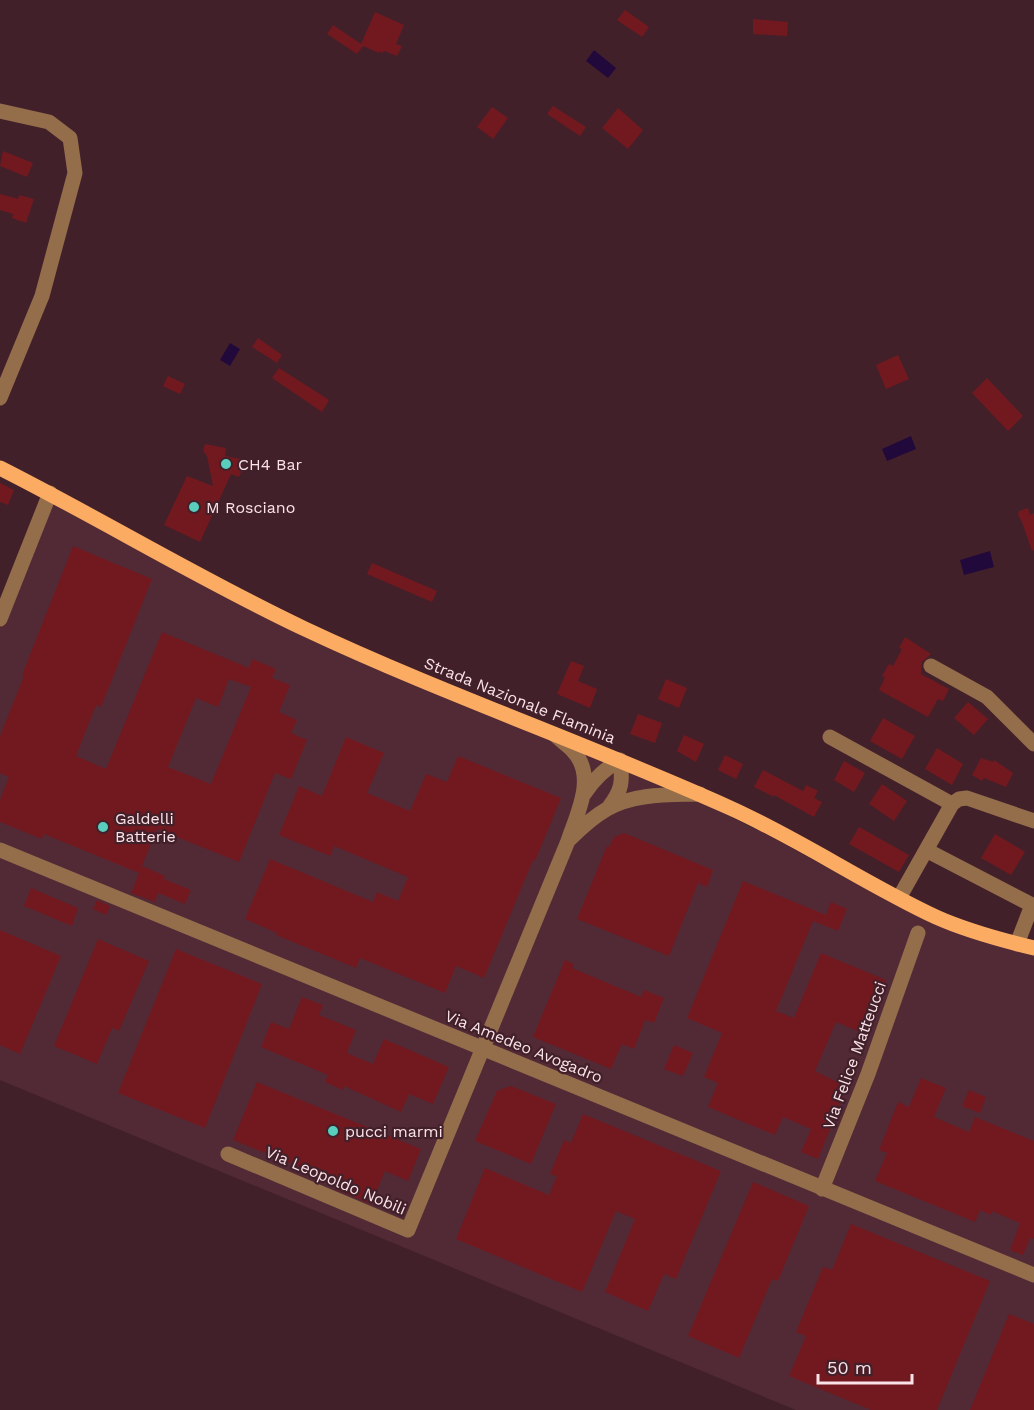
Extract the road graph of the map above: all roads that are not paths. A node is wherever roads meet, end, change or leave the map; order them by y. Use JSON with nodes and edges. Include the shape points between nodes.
{"nodes":[{"id":1,"x":0,"y":111,"type":"edge"},
{"id":2,"x":0,"y":398,"type":"edge"},
{"id":3,"x":0,"y":468,"type":"edge"},
{"id":4,"x":50,"y":494,"type":"junction"},
{"id":5,"x":0,"y":619,"type":"edge"},
{"id":6,"x":931,"y":666,"type":"dead end"},
{"id":7,"x":554,"y":734,"type":"junction"},
{"id":8,"x":830,"y":737,"type":"dead end"},
{"id":9,"x":1034,"y":744,"type":"edge"},
{"id":10,"x":620,"y":760,"type":"junction"},
{"id":11,"x":584,"y":794,"type":"junction"},
{"id":12,"x":700,"y":794,"type":"junction"},
{"id":13,"x":952,"y":804,"type":"junction"},
{"id":14,"x":609,"y":807,"type":"junction"},
{"id":15,"x":1034,"y":821,"type":"edge"},
{"id":16,"x":568,"y":841,"type":"junction"},
{"id":17,"x":0,"y":850,"type":"edge"},
{"id":18,"x":926,"y":850,"type":"junction"},
{"id":19,"x":899,"y":898,"type":"junction"},
{"id":20,"x":918,"y":933,"type":"dead end"},
{"id":21,"x":1017,"y":944,"type":"junction"},
{"id":22,"x":1034,"y":948,"type":"edge"},
{"id":23,"x":483,"y":1048,"type":"junction"},
{"id":24,"x":228,"y":1154,"type":"dead end"},
{"id":25,"x":822,"y":1189,"type":"junction"},
{"id":26,"x":1034,"y":1275,"type":"edge"}],
"edges":[{"from":1,"to":2,"type":"street","via":[[49,122],[70,138],[75,173],[42,296]]},
{"from":3,"to":4,"type":"main road","name":"Strada Nazionale Flaminia"},
{"from":4,"to":5,"type":"street"},
{"from":4,"to":7,"type":"main road","name":"Strada Nazionale Flaminia","via":[[304,628]]},
{"from":6,"to":9,"type":"street","via":[[987,697]]},
{"from":7,"to":10,"type":"main road","name":"Strada Nazionale Flaminia"},
{"from":7,"to":11,"type":"street","name":"Via Leopoldo Nobili","via":[[575,753],[583,771]]},
{"from":8,"to":13,"type":"street"},
{"from":10,"to":11,"type":"street","name":"Via Leopoldo Nobili","via":[[594,779]]},
{"from":10,"to":12,"type":"main road","name":"Strada Nazionale Flaminia"},
{"from":10,"to":14,"type":"street","name":"Via Leopoldo Nobili","via":[[619,794]]},
{"from":11,"to":16,"type":"street","name":"Via Leopoldo Nobili"},
{"from":12,"to":14,"type":"street","name":"Via Leopoldo Nobili","via":[[637,799]]},
{"from":12,"to":19,"type":"main road","name":"Strada Nazionale Flaminia","via":[[773,828]]},
{"from":13,"to":15,"type":"street","via":[[967,798]]},
{"from":13,"to":18,"type":"street"},
{"from":14,"to":16,"type":"street","name":"Via Leopoldo Nobili"},
{"from":16,"to":23,"type":"street","name":"Via Leopoldo Nobili"},
{"from":17,"to":23,"type":"street","name":"Via Amedeo Avogadro"},
{"from":18,"to":19,"type":"street"},
{"from":18,"to":21,"type":"street","via":[[1032,905]]},
{"from":19,"to":21,"type":"main road","name":"Strada Nazionale Flaminia","via":[[937,917]]},
{"from":20,"to":25,"type":"street","name":"Via Felice Matteucci"},
{"from":21,"to":22,"type":"main road","name":"Strada Nazionale Flaminia"},
{"from":23,"to":24,"type":"street","name":"Via Leopoldo Nobili","via":[[408,1230]]},
{"from":23,"to":25,"type":"street","name":"Via Amedeo Avogadro"},
{"from":25,"to":26,"type":"street","name":"Via Amedeo Avogadro"}]}
